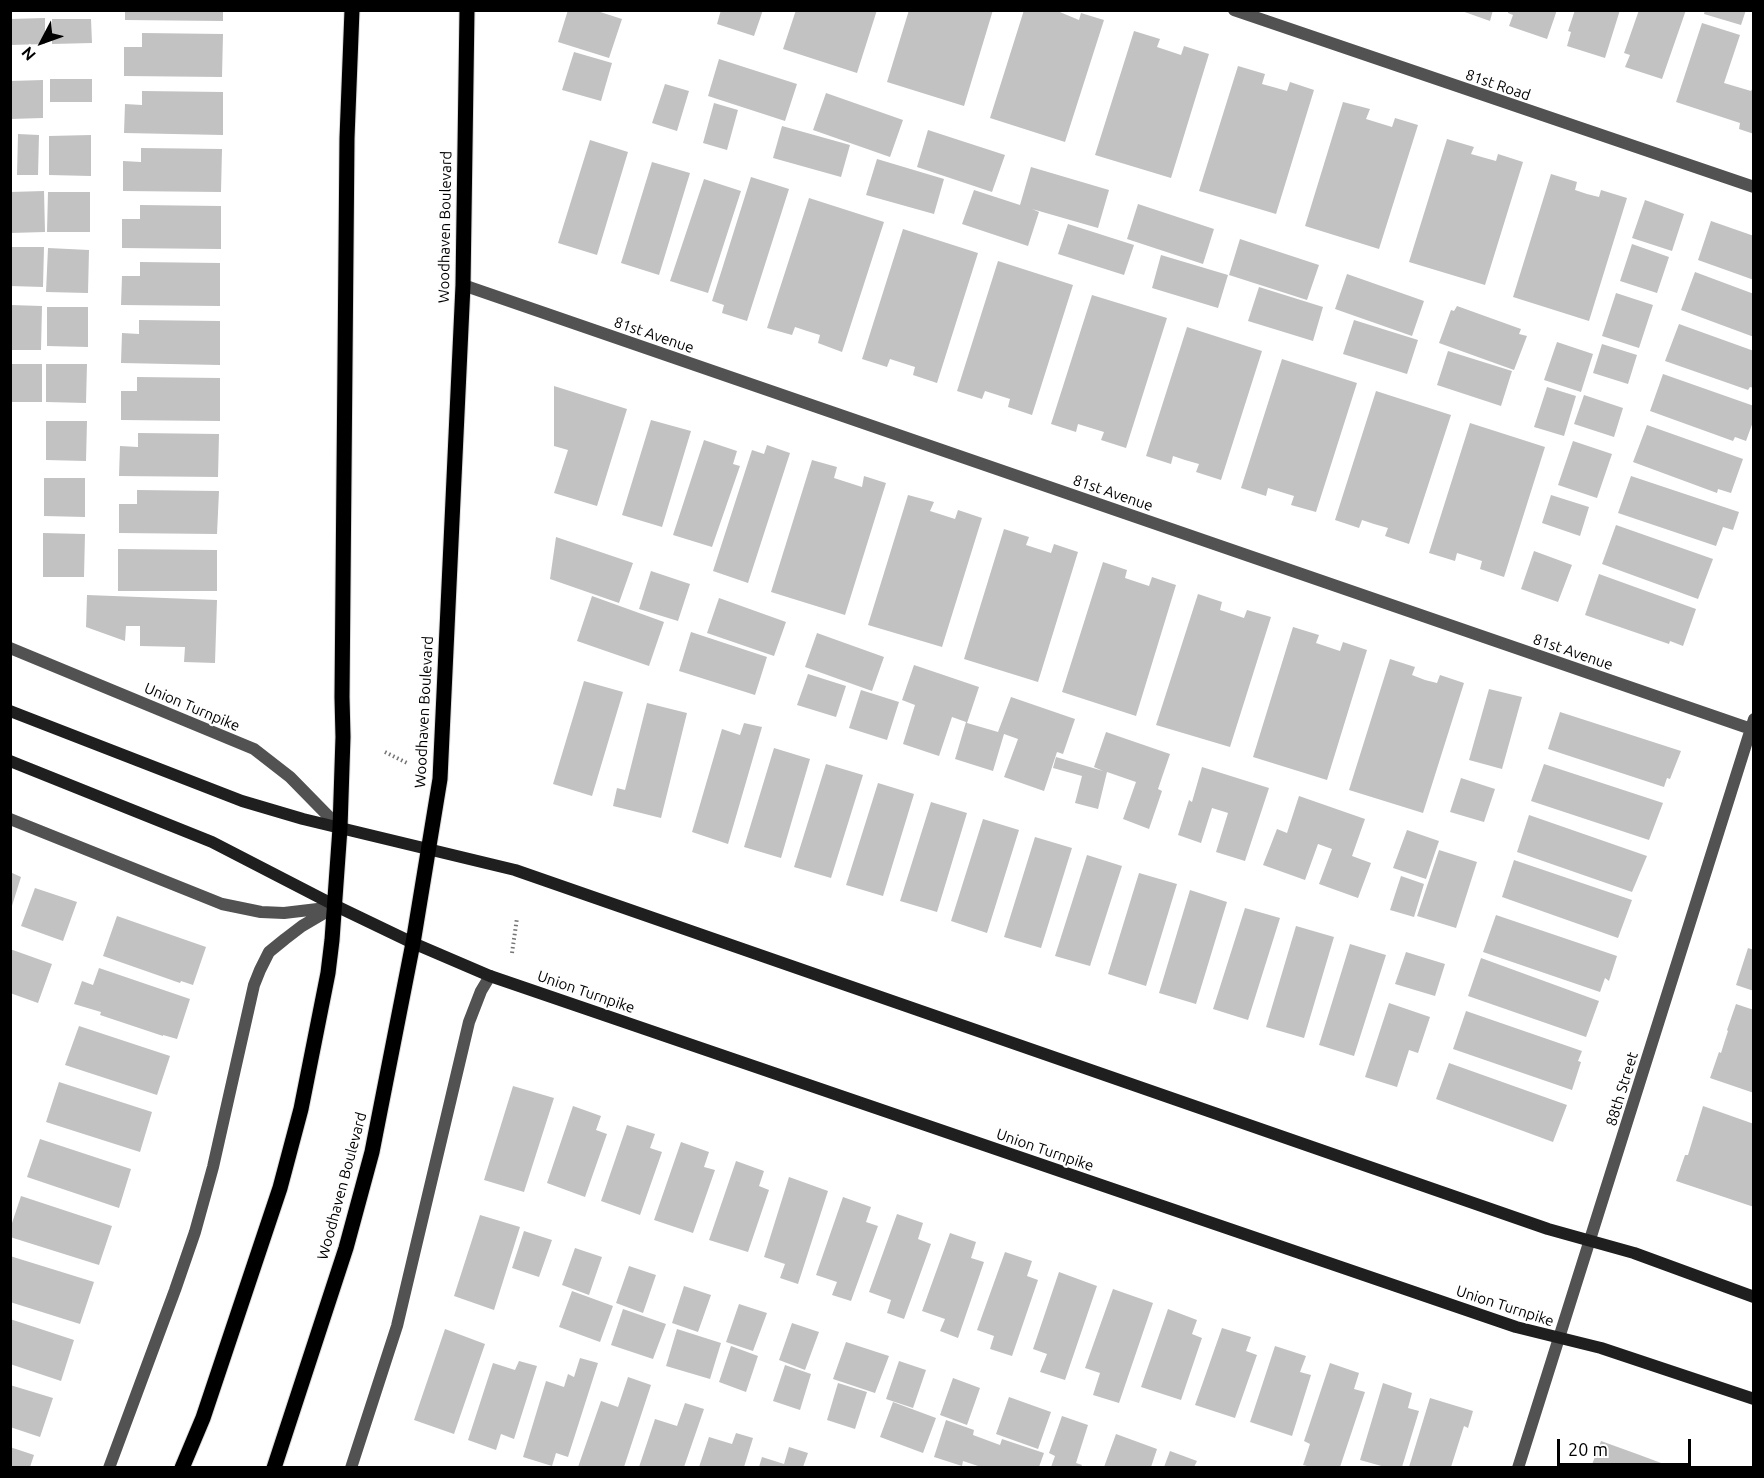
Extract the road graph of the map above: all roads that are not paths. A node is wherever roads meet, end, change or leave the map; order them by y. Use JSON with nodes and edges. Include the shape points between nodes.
{"nodes":[{"id":1,"x":352,"y":10,"type":"edge"},
{"id":2,"x":467,"y":10,"type":"edge"},
{"id":3,"x":1234,"y":10,"type":"edge"},
{"id":4,"x":1754,"y":187,"type":"edge"},
{"id":5,"x":463,"y":285,"type":"junction"},
{"id":6,"x":10,"y":648,"type":"edge"},
{"id":7,"x":10,"y":711,"type":"edge"},
{"id":8,"x":1752,"y":726,"type":"edge"},
{"id":9,"x":10,"y":761,"type":"edge"},
{"id":10,"x":10,"y":819,"type":"edge"},
{"id":11,"x":340,"y":828,"type":"junction"},
{"id":12,"x":429,"y":849,"type":"junction"},
{"id":13,"x":336,"y":906,"type":"junction"},
{"id":14,"x":413,"y":943,"type":"junction"},
{"id":15,"x":490,"y":976,"type":"junction"},
{"id":16,"x":1589,"y":1241,"type":"junction"},
{"id":17,"x":1754,"y":1297,"type":"edge"},
{"id":18,"x":1558,"y":1339,"type":"junction"},
{"id":19,"x":1754,"y":1399,"type":"edge"},
{"id":20,"x":109,"y":1467,"type":"edge"},
{"id":21,"x":182,"y":1467,"type":"edge"},
{"id":22,"x":274,"y":1467,"type":"edge"},
{"id":23,"x":351,"y":1467,"type":"edge"},
{"id":24,"x":1518,"y":1467,"type":"edge"}],
"edges":[{"from":1,"to":11,"type":"main road","via":[[347,138]]},
{"from":2,"to":5,"type":"main road","name":"Woodhaven Boulevard"},
{"from":3,"to":4,"type":"street","name":"81st Road"},
{"from":5,"to":8,"type":"street","name":"81st Avenue"},
{"from":5,"to":12,"type":"main road","name":"Woodhaven Boulevard","via":[[443,748]]},
{"from":6,"to":11,"type":"street","name":"Union Turnpike","via":[[254,749],[290,777]]},
{"from":7,"to":11,"type":"main road","via":[[242,801]]},
{"from":8,"to":16,"type":"street","name":"88th Street"},
{"from":9,"to":13,"type":"main road","name":"Union Turnpike","via":[[212,842]]},
{"from":10,"to":13,"type":"street","via":[[242,910],[284,913]]},
{"from":11,"to":12,"type":"main road"},
{"from":11,"to":13,"type":"main road"},
{"from":12,"to":14,"type":"main road","name":"Woodhaven Boulevard"},
{"from":12,"to":16,"type":"main road","via":[[515,870]]},
{"from":13,"to":14,"type":"main road","name":"Union Turnpike"},
{"from":13,"to":20,"type":"street","via":[[269,952],[260,970],[195,1232]]},
{"from":13,"to":21,"type":"main road","via":[[327,982],[301,1109],[254,1267],[207,1407]]},
{"from":14,"to":15,"type":"main road","name":"Union Turnpike"},
{"from":14,"to":22,"type":"main road","name":"Woodhaven Boulevard","via":[[360,1200]]},
{"from":15,"to":18,"type":"main road","name":"Union Turnpike"},
{"from":15,"to":23,"type":"street","via":[[469,1022],[397,1326]]},
{"from":16,"to":17,"type":"main road","via":[[1634,1253]]},
{"from":16,"to":18,"type":"street","name":"88th Street"},
{"from":18,"to":19,"type":"main road","name":"Union Turnpike","via":[[1601,1348]]},
{"from":18,"to":24,"type":"street","name":"88th Street"}]}
